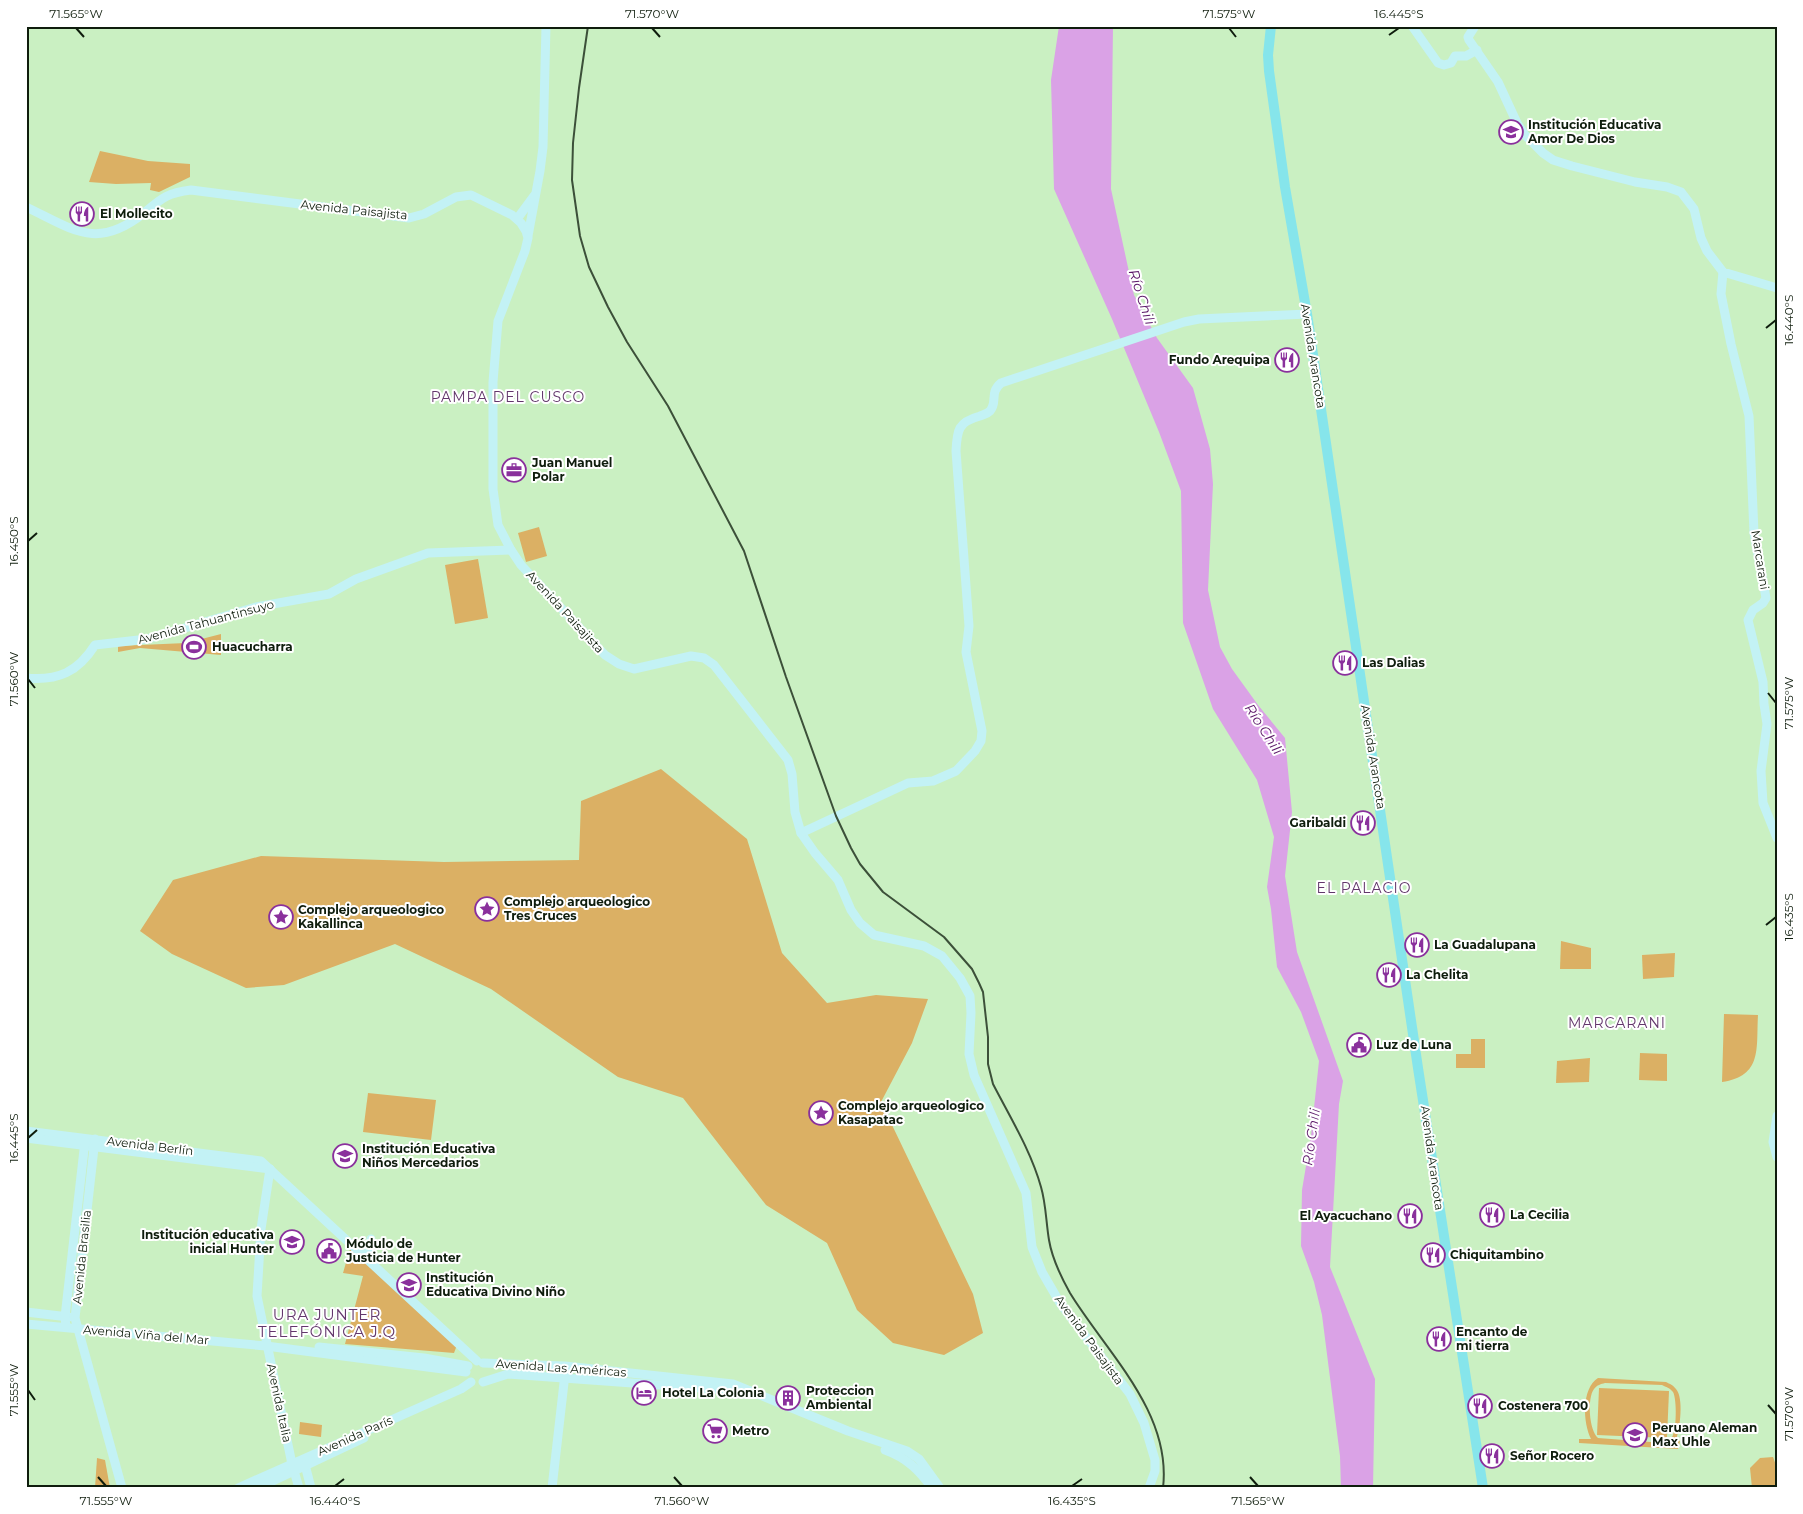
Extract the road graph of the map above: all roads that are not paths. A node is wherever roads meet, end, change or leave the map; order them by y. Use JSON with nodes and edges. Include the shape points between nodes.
{"nodes":[{"id":1,"x":546,"y":26,"type":"edge"},
{"id":2,"x":1271,"y":26,"type":"edge"},
{"id":3,"x":1412,"y":26,"type":"edge"},
{"id":4,"x":1475,"y":26,"type":"edge"},
{"id":5,"x":1477,"y":50,"type":"junction"},
{"id":6,"x":536,"y":193,"type":"junction"},
{"id":7,"x":26,"y":207,"type":"edge"},
{"id":8,"x":518,"y":219,"type":"junction"},
{"id":9,"x":528,"y":238,"type":"junction"},
{"id":10,"x":1723,"y":272,"type":"junction"},
{"id":11,"x":1777,"y":288,"type":"edge"},
{"id":12,"x":1307,"y":314,"type":"junction"},
{"id":13,"x":498,"y":525,"type":"junction"},
{"id":14,"x":491,"y":550,"type":"junction"},
{"id":15,"x":511,"y":550,"type":"junction"},
{"id":16,"x":26,"y":678,"type":"edge"},
{"id":17,"x":801,"y":833,"type":"junction"},
{"id":18,"x":1777,"y":838,"type":"edge"},
{"id":19,"x":1777,"y":1116,"type":"edge"},
{"id":20,"x":26,"y":1131,"type":"edge"},
{"id":21,"x":26,"y":1138,"type":"edge"},
{"id":22,"x":90,"y":1142,"type":"junction"},
{"id":23,"x":1777,"y":1157,"type":"edge"},
{"id":24,"x":270,"y":1169,"type":"junction"},
{"id":25,"x":371,"y":1239,"type":"dead end"},
{"id":26,"x":367,"y":1258,"type":"junction"},
{"id":27,"x":26,"y":1312,"type":"edge"},
{"id":28,"x":70,"y":1317,"type":"junction"},
{"id":29,"x":26,"y":1324,"type":"edge"},
{"id":30,"x":66,"y":1327,"type":"junction"},
{"id":31,"x":78,"y":1328,"type":"junction"},
{"id":32,"x":266,"y":1346,"type":"junction"},
{"id":33,"x":473,"y":1365,"type":"junction"},
{"id":34,"x":565,"y":1366,"type":"junction"},
{"id":35,"x":564,"y":1378,"type":"junction"},
{"id":36,"x":471,"y":1382,"type":"junction"},
{"id":37,"x":482,"y":1382,"type":"junction"},
{"id":38,"x":304,"y":1462,"type":"junction"},
{"id":39,"x":293,"y":1467,"type":"junction"},
{"id":40,"x":122,"y":1488,"type":"edge"},
{"id":41,"x":238,"y":1488,"type":"edge"},
{"id":42,"x":258,"y":1488,"type":"edge"},
{"id":43,"x":299,"y":1488,"type":"edge"},
{"id":44,"x":311,"y":1488,"type":"edge"},
{"id":45,"x":552,"y":1488,"type":"edge"},
{"id":46,"x":932,"y":1488,"type":"edge"},
{"id":47,"x":940,"y":1488,"type":"edge"},
{"id":48,"x":1149,"y":1488,"type":"edge"},
{"id":49,"x":1482,"y":1488,"type":"edge"}],
"edges":[{"from":1,"to":6,"type":"main road","name":"Avenida Paisajista","via":[[543,147]]},
{"from":2,"to":12,"type":"main road","name":"Avenida Arancota","via":[[1269,71]]},
{"from":3,"to":5,"type":"main road","via":[[1438,64],[1451,63],[1456,56],[1466,56]]},
{"from":4,"to":5,"type":"main road","via":[[1468,37]]},
{"from":5,"to":10,"type":"main road","via":[[1498,82],[1517,123],[1540,150],[1553,160],[1572,166],[1681,192],[1694,209],[1707,252]]},
{"from":6,"to":8,"type":"main road"},
{"from":6,"to":9,"type":"main road","name":"Avenida Paisajista"},
{"from":7,"to":8,"type":"main road","name":"Avenida Paisajista","via":[[68,228],[95,234],[115,230],[133,221],[167,194],[191,190],[409,218],[456,197],[471,194]]},
{"from":8,"to":9,"type":"main road"},
{"from":9,"to":13,"type":"main road","name":"Avenida Paisajista","via":[[496,331],[492,382]]},
{"from":10,"to":11,"type":"main road"},
{"from":10,"to":18,"type":"main road","name":"Marcarani","via":[[1721,294],[1749,423],[1754,533],[1766,598],[1748,620],[1763,682],[1767,724],[1760,771],[1763,803]]},
{"from":12,"to":17,"type":"main road","via":[[1199,319],[1001,383],[994,390],[992,408],[988,413],[968,419],[960,426],[956,451],[969,626],[966,652],[982,731],[981,741],[956,771],[932,781],[908,783]]},
{"from":12,"to":49,"type":"main road","name":"Avenida Arancota"},
{"from":13,"to":14,"type":"main road","via":[[499,537]]},
{"from":13,"to":15,"type":"main road","name":"Avenida Paisajista"},
{"from":14,"to":15,"type":"main road","name":"Avenida Tahuantinsuyo"},
{"from":14,"to":16,"type":"main road","name":"Avenida Tahuantinsuyo","via":[[428,553],[356,579],[329,594],[256,607],[147,639],[95,645],[86,659],[60,676],[44,680]]},
{"from":15,"to":17,"type":"main road","name":"Avenida Paisajista","via":[[604,655],[619,664],[634,669],[691,656],[704,658],[714,666],[788,760]]},
{"from":17,"to":48,"type":"main road","name":"Avenida Paisajista","via":[[838,880],[860,923],[874,935],[924,946],[942,956],[970,996],[969,1054],[974,1075],[1026,1193],[1032,1247],[1060,1303],[1130,1394],[1144,1422],[1155,1460]]},
{"from":19,"to":23,"type":"main road","via":[[1773,1142]]},
{"from":20,"to":22,"type":"main road","name":"Avenida Berlín"},
{"from":21,"to":22,"type":"main road","name":"Avenida Berlín"},
{"from":22,"to":24,"type":"main road","name":"Avenida Berlín"},
{"from":22,"to":24,"type":"main road","name":"Avenida Berlín","via":[[261,1161]]},
{"from":22,"to":28,"type":"main road","name":"Avenida Brasilia"},
{"from":24,"to":26,"type":"main road","name":"Avenida Berlín"},
{"from":24,"to":32,"type":"main road","name":"Avenida Italia","via":[[261,1229],[257,1296]]},
{"from":25,"to":26,"type":"main road"},
{"from":26,"to":33,"type":"main road","name":"Avenida Berlín","via":[[461,1347]]},
{"from":27,"to":28,"type":"main road"},
{"from":28,"to":30,"type":"main road","name":"Avenida Brasilia"},
{"from":28,"to":31,"type":"main road","name":"Avenida Brasilia"},
{"from":29,"to":30,"type":"main road","name":"Avenida Viña del Mar"},
{"from":30,"to":31,"type":"main road","name":"Avenida Viña del Mar"},
{"from":31,"to":32,"type":"main road","name":"Avenida Viña del Mar"},
{"from":31,"to":40,"type":"main road","name":"Avenida Brasilia"},
{"from":32,"to":33,"type":"main road","name":"Avenida Viña del Mar","via":[[274,1342]]},
{"from":32,"to":39,"type":"main road","name":"Avenida Italia"},
{"from":33,"to":34,"type":"main road","name":"Avenida Las Américas"},
{"from":33,"to":36,"type":"main road","name":"Avenida Berlín","via":[[467,1377]]},
{"from":33,"to":37,"type":"main road","via":[[488,1372]]},
{"from":34,"to":35,"type":"main road"},
{"from":34,"to":47,"type":"main road","name":"Avenida Las Américas","via":[[733,1384],[848,1431],[907,1451],[919,1459]]},
{"from":35,"to":37,"type":"main road","name":"Avenida Las Américas","via":[[508,1374]]},
{"from":35,"to":45,"type":"main road"},
{"from":35,"to":46,"type":"main road","name":"Avenida Las Américas","via":[[742,1393],[898,1454],[912,1464]]},
{"from":36,"to":37,"type":"main road"},
{"from":36,"to":38,"type":"main road","name":"Avenida París"},
{"from":37,"to":38,"type":"main road","name":"Avenida París","via":[[460,1395]]},
{"from":38,"to":39,"type":"main road","name":"Avenida París"},
{"from":38,"to":44,"type":"main road"},
{"from":39,"to":41,"type":"main road","name":"Avenida París"},
{"from":39,"to":42,"type":"main road","name":"Avenida París"},
{"from":39,"to":43,"type":"main road","name":"Avenida Italia"}]}
